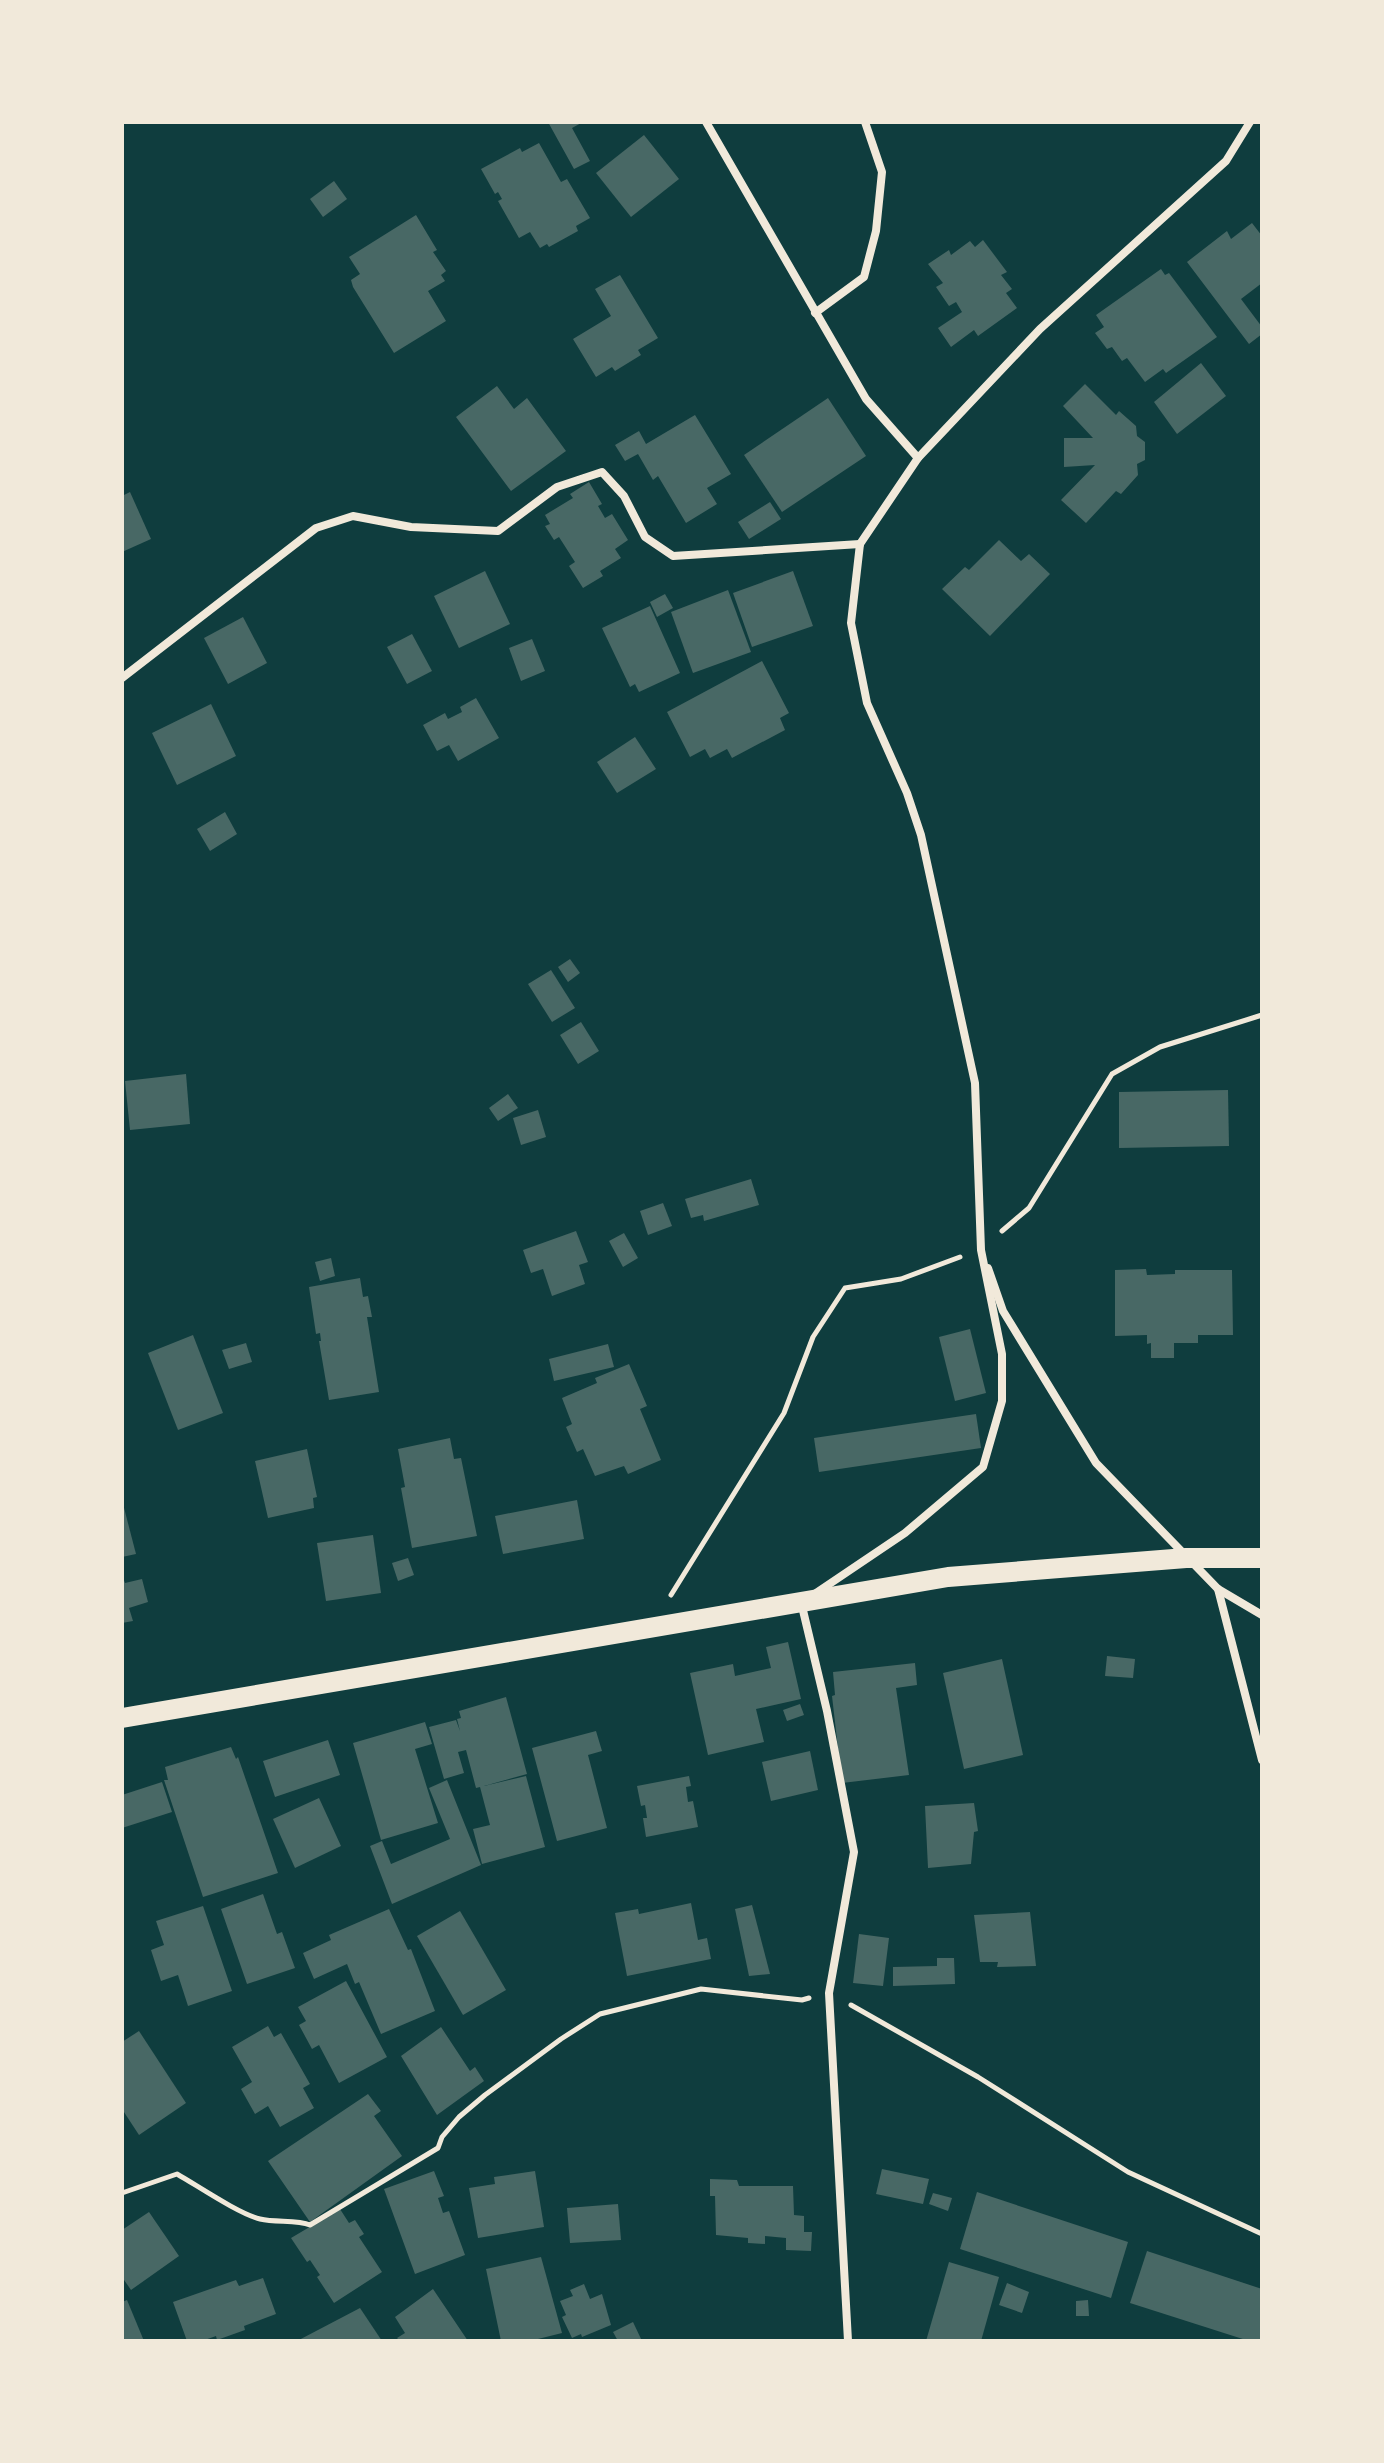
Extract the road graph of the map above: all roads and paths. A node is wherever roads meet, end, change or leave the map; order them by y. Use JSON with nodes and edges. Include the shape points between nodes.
{"nodes":[{"id":1,"x":706,"y":122,"type":"edge"},
{"id":2,"x":865,"y":122,"type":"edge"},
{"id":3,"x":1250,"y":122,"type":"edge"},
{"id":4,"x":815,"y":313,"type":"junction"},
{"id":5,"x":918,"y":458,"type":"junction"},
{"id":6,"x":860,"y":544,"type":"junction"},
{"id":7,"x":122,"y":678,"type":"edge"},
{"id":8,"x":1262,"y":1015,"type":"edge"},
{"id":9,"x":981,"y":1250,"type":"junction"},
{"id":10,"x":1186,"y":1558,"type":"junction"},
{"id":11,"x":1262,"y":1558,"type":"edge"},
{"id":12,"x":1218,"y":1589,"type":"junction"},
{"id":13,"x":801,"y":1603,"type":"junction"},
{"id":14,"x":1262,"y":1615,"type":"edge"},
{"id":15,"x":649,"y":1629,"type":"junction"},
{"id":16,"x":122,"y":1718,"type":"edge"},
{"id":17,"x":1262,"y":1760,"type":"edge"},
{"id":18,"x":829,"y":1993,"type":"junction"},
{"id":19,"x":122,"y":2193,"type":"edge"},
{"id":20,"x":1262,"y":2234,"type":"edge"},
{"id":21,"x":848,"y":2341,"type":"edge"}],
"edges":[{"from":1,"to":4,"type":"street"},
{"from":2,"to":4,"type":"street","via":[[882,172],[876,231],[864,277]]},
{"from":3,"to":5,"type":"street","via":[[1226,161],[1040,329]]},
{"from":4,"to":5,"type":"street","via":[[866,399]]},
{"from":5,"to":6,"type":"street"},
{"from":6,"to":7,"type":"street","via":[[673,556],[645,537],[624,496],[602,472],[557,487],[498,531],[411,527],[353,516],[316,528]]},
{"from":6,"to":9,"type":"street","via":[[851,623],[867,703],[921,835],[975,1083]]},
{"from":8,"to":9,"type":"path","via":[[1160,1047],[1112,1074],[1029,1208]]},
{"from":9,"to":10,"type":"street","via":[[1003,1311],[1096,1463]]},
{"from":9,"to":13,"type":"street","via":[[1002,1354],[1002,1401],[983,1467],[905,1533]]},
{"from":9,"to":15,"type":"path","via":[[901,1279],[845,1288],[813,1337],[784,1413]]},
{"from":10,"to":11,"type":"main road"},
{"from":10,"to":12,"type":"street"},
{"from":10,"to":13,"type":"main road","via":[[948,1577]]},
{"from":12,"to":14,"type":"street"},
{"from":12,"to":17,"type":"street"},
{"from":13,"to":15,"type":"main road"},
{"from":13,"to":18,"type":"street","via":[[854,1852]]},
{"from":15,"to":16,"type":"main road"},
{"from":18,"to":19,"type":"path","via":[[802,2000],[701,1989],[600,2014],[485,2095],[459,2117],[438,2148],[310,2225],[257,2219],[177,2174]]},
{"from":18,"to":20,"type":"path","via":[[978,2077],[1128,2172]]},
{"from":18,"to":21,"type":"street"}]}
